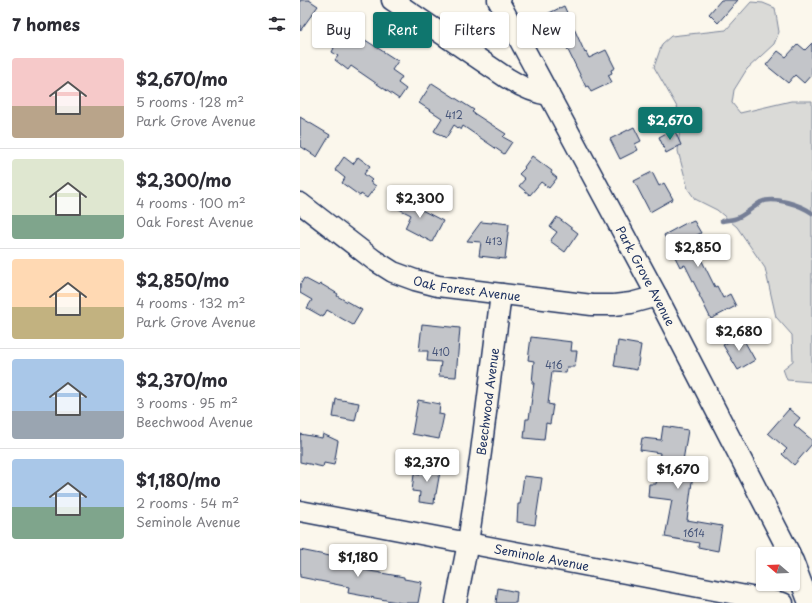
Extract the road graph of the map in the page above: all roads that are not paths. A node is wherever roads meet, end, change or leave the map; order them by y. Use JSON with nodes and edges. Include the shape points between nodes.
{"nodes":[{"id":1,"x":392,"y":0,"type":"edge"},
{"id":2,"x":498,"y":0,"type":"edge"},
{"id":3,"x":549,"y":95,"type":"junction"},
{"id":4,"x":300,"y":203,"type":"edge"},
{"id":5,"x":500,"y":294,"type":"junction"},
{"id":6,"x":657,"y":296,"type":"junction"},
{"id":7,"x":300,"y":511,"type":"edge"},
{"id":8,"x":468,"y":543,"type":"junction"},
{"id":9,"x":786,"y":547,"type":"edge"},
{"id":10,"x":800,"y":578,"type":"edge"},
{"id":11,"x":456,"y":603,"type":"edge"},
{"id":12,"x":783,"y":603,"type":"edge"},
{"id":13,"x":810,"y":603,"type":"edge"}],
"edges":[{"from":1,"to":3,"type":"street","via":[[507,78],[539,94]]},
{"from":2,"to":3,"type":"street","name":"Park Grove Avenue"},
{"from":3,"to":6,"type":"street","name":"Park Grove Avenue"},
{"from":4,"to":5,"type":"street","name":"Oak Forest Avenue","via":[[393,272],[438,286]]},
{"from":5,"to":6,"type":"street","name":"Oak Forest Avenue","via":[[592,305],[631,303]]},
{"from":5,"to":8,"type":"street","name":"Beechwood Avenue"},
{"from":6,"to":9,"type":"street","name":"Park Grove Avenue"},
{"from":7,"to":8,"type":"street","name":"Seminole Avenue"},
{"from":8,"to":11,"type":"street","name":"Beechwood Avenue"},
{"from":8,"to":12,"type":"street","name":"Seminole Avenue"},
{"from":10,"to":13,"type":"street"}]}
